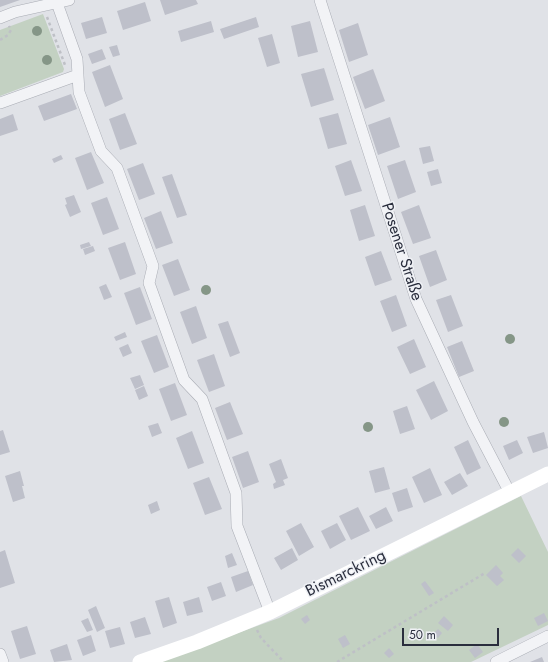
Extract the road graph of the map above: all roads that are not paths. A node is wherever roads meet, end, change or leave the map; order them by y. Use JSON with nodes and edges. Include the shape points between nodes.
{"nodes":[{"id":1,"x":69,"y":0,"type":"edge"},
{"id":2,"x":320,"y":0,"type":"edge"},
{"id":3,"x":51,"y":3,"type":"edge"},
{"id":4,"x":3,"y":17,"type":"edge"},
{"id":5,"x":74,"y":77,"type":"junction"},
{"id":6,"x":0,"y":104,"type":"edge"},
{"id":7,"x":548,"y":474,"type":"edge"},
{"id":8,"x":510,"y":493,"type":"junction"},
{"id":9,"x":270,"y":612,"type":"junction"},
{"id":10,"x":548,"y":636,"type":"edge"},
{"id":11,"x":0,"y":654,"type":"edge"},
{"id":12,"x":3,"y":662,"type":"edge"},
{"id":13,"x":140,"y":662,"type":"edge"},
{"id":14,"x":496,"y":662,"type":"edge"}],
"edges":[{"from":1,"to":3,"type":"street"},
{"from":2,"to":8,"type":"street","name":"Posener Straße","via":[[416,299],[463,402]]},
{"from":3,"to":4,"type":"street"},
{"from":3,"to":5,"type":"street","via":[[77,59]]},
{"from":5,"to":6,"type":"street"},
{"from":5,"to":9,"type":"street","via":[[101,151],[117,168],[153,266],[149,283],[184,380],[202,399],[236,494],[237,526]]},
{"from":7,"to":8,"type":"street","name":"Bismarckring"},
{"from":8,"to":9,"type":"street","name":"Bismarckring"},
{"from":9,"to":13,"type":"street","name":"Bismarckring"},
{"from":10,"to":14,"type":"street"},
{"from":11,"to":12,"type":"street"}]}
